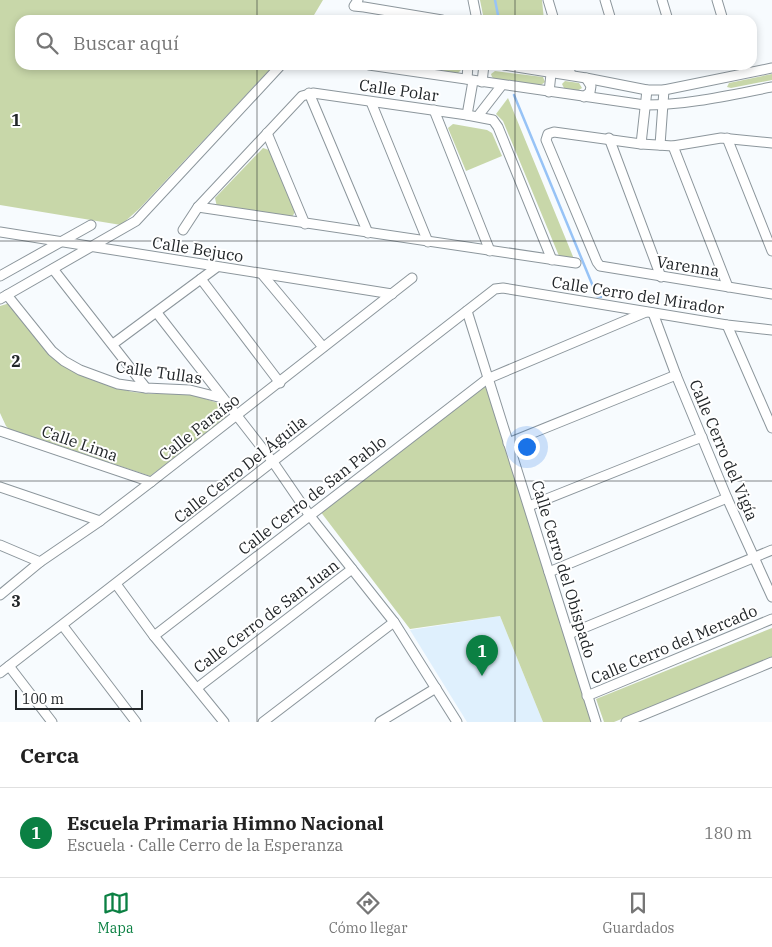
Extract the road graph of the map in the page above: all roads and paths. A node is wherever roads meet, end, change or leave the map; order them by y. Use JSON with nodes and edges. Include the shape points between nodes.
{"nodes":[{"id":1,"x":358,"y":0,"type":"edge"},
{"id":2,"x":473,"y":0,"type":"edge"},
{"id":3,"x":548,"y":0,"type":"edge"},
{"id":4,"x":605,"y":0,"type":"edge"},
{"id":5,"x":662,"y":0,"type":"edge"},
{"id":6,"x":717,"y":0,"type":"edge"},
{"id":7,"x":414,"y":15,"type":"edge"},
{"id":8,"x":476,"y":15,"type":"edge"},
{"id":9,"x":552,"y":15,"type":"edge"},
{"id":10,"x":610,"y":15,"type":"edge"},
{"id":11,"x":666,"y":15,"type":"edge"},
{"id":12,"x":722,"y":15,"type":"edge"},
{"id":13,"x":772,"y":68,"type":"edge"},
{"id":14,"x":276,"y":70,"type":"edge"},
{"id":15,"x":402,"y":70,"type":"edge"},
{"id":16,"x":470,"y":70,"type":"edge"},
{"id":17,"x":481,"y":70,"type":"edge"},
{"id":18,"x":552,"y":70,"type":"edge"},
{"id":19,"x":557,"y":70,"type":"edge"},
{"id":20,"x":570,"y":70,"type":"edge"},
{"id":21,"x":571,"y":75,"type":"junction"},
{"id":22,"x":586,"y":78,"type":"junction"},
{"id":23,"x":722,"y":79,"type":"junction"},
{"id":24,"x":474,"y":81,"type":"junction"},
{"id":25,"x":502,"y":85,"type":"junction"},
{"id":26,"x":772,"y":87,"type":"edge"},
{"id":27,"x":646,"y":90,"type":"junction"},
{"id":28,"x":664,"y":90,"type":"junction"},
{"id":29,"x":549,"y":92,"type":"junction"},
{"id":30,"x":309,"y":93,"type":"junction"},
{"id":31,"x":725,"y":96,"type":"junction"},
{"id":32,"x":584,"y":97,"type":"junction"},
{"id":33,"x":371,"y":102,"type":"junction"},
{"id":34,"x":645,"y":105,"type":"junction"},
{"id":35,"x":662,"y":105,"type":"junction"},
{"id":36,"x":434,"y":110,"type":"junction"},
{"id":37,"x":467,"y":115,"type":"junction"},
{"id":38,"x":478,"y":116,"type":"junction"},
{"id":39,"x":267,"y":133,"type":"junction"},
{"id":40,"x":609,"y":138,"type":"junction"},
{"id":41,"x":726,"y":138,"type":"junction"},
{"id":42,"x":772,"y":143,"type":"edge"},
{"id":43,"x":642,"y":144,"type":"junction"},
{"id":44,"x":660,"y":145,"type":"junction"},
{"id":45,"x":673,"y":146,"type":"junction"},
{"id":46,"x":198,"y":207,"type":"junction"},
{"id":47,"x":305,"y":224,"type":"junction"},
{"id":48,"x":91,"y":225,"type":"dead end"},
{"id":49,"x":183,"y":230,"type":"dead end"},
{"id":50,"x":0,"y":232,"type":"edge"},
{"id":51,"x":368,"y":233,"type":"junction"},
{"id":52,"x":60,"y":242,"type":"junction"},
{"id":53,"x":428,"y":242,"type":"junction"},
{"id":54,"x":93,"y":247,"type":"junction"},
{"id":55,"x":490,"y":251,"type":"junction"},
{"id":56,"x":772,"y":251,"type":"edge"},
{"id":57,"x":552,"y":260,"type":"junction"},
{"id":58,"x":576,"y":263,"type":"dead end"},
{"id":59,"x":217,"y":267,"type":"junction"},
{"id":60,"x":53,"y":269,"type":"junction"},
{"id":61,"x":262,"y":274,"type":"junction"},
{"id":62,"x":0,"y":276,"type":"edge"},
{"id":63,"x":661,"y":277,"type":"junction"},
{"id":64,"x":412,"y":278,"type":"dead end"},
{"id":65,"x":201,"y":279,"type":"junction"},
{"id":66,"x":728,"y":287,"type":"junction"},
{"id":67,"x":499,"y":288,"type":"joint"},
{"id":68,"x":392,"y":294,"type":"junction"},
{"id":69,"x":772,"y":294,"type":"edge"},
{"id":70,"x":3,"y":297,"type":"edge"},
{"id":71,"x":467,"y":311,"type":"junction"},
{"id":72,"x":650,"y":312,"type":"junction"},
{"id":73,"x":157,"y":313,"type":"junction"},
{"id":74,"x":727,"y":325,"type":"junction"},
{"id":75,"x":772,"y":330,"type":"edge"},
{"id":76,"x":113,"y":344,"type":"junction"},
{"id":77,"x":323,"y":347,"type":"junction"},
{"id":78,"x":676,"y":375,"type":"junction"},
{"id":79,"x":487,"y":379,"type":"junction"},
{"id":80,"x":280,"y":383,"type":"junction"},
{"id":81,"x":146,"y":388,"type":"junction"},
{"id":82,"x":222,"y":398,"type":"junction"},
{"id":83,"x":236,"y":416,"type":"junction"},
{"id":84,"x":772,"y":428,"type":"edge"},
{"id":85,"x":0,"y":431,"type":"edge"},
{"id":86,"x":702,"y":437,"type":"junction"},
{"id":87,"x":508,"y":443,"type":"junction"},
{"id":88,"x":272,"y":462,"type":"junction"},
{"id":89,"x":151,"y":482,"type":"junction"},
{"id":90,"x":0,"y":487,"type":"edge"},
{"id":91,"x":727,"y":498,"type":"junction"},
{"id":92,"x":529,"y":506,"type":"junction"},
{"id":93,"x":310,"y":516,"type":"junction"},
{"id":94,"x":100,"y":521,"type":"junction"},
{"id":95,"x":0,"y":545,"type":"edge"},
{"id":96,"x":772,"y":550,"type":"edge"},
{"id":97,"x":755,"y":556,"type":"junction"},
{"id":98,"x":40,"y":562,"type":"junction"},
{"id":99,"x":352,"y":569,"type":"junction"},
{"id":100,"x":550,"y":572,"type":"junction"},
{"id":101,"x":116,"y":584,"type":"junction"},
{"id":102,"x":0,"y":595,"type":"edge"},
{"id":103,"x":772,"y":597,"type":"edge"},
{"id":104,"x":772,"y":619,"type":"edge"},
{"id":105,"x":394,"y":622,"type":"junction"},
{"id":106,"x":62,"y":626,"type":"junction"},
{"id":107,"x":569,"y":634,"type":"junction"},
{"id":108,"x":154,"y":636,"type":"junction"},
{"id":109,"x":772,"y":662,"type":"edge"},
{"id":110,"x":9,"y":666,"type":"junction"},
{"id":111,"x":0,"y":673,"type":"edge"},
{"id":112,"x":197,"y":688,"type":"junction"},
{"id":113,"x":436,"y":688,"type":"junction"},
{"id":114,"x":588,"y":696,"type":"junction"},
{"id":115,"x":52,"y":722,"type":"edge"},
{"id":116,"x":136,"y":722,"type":"edge"},
{"id":117,"x":224,"y":722,"type":"edge"},
{"id":118,"x":263,"y":722,"type":"edge"},
{"id":119,"x":380,"y":722,"type":"edge"},
{"id":120,"x":457,"y":722,"type":"edge"},
{"id":121,"x":596,"y":722,"type":"edge"},
{"id":122,"x":626,"y":722,"type":"edge"}],
"edges":[{"from":1,"to":7,"type":"street","via":[[354,6]]},
{"from":2,"to":8,"type":"street"},
{"from":3,"to":9,"type":"street"},
{"from":4,"to":10,"type":"street"},
{"from":5,"to":11,"type":"street"},
{"from":6,"to":12,"type":"street"},
{"from":13,"to":23,"type":"street"},
{"from":14,"to":54,"type":"street","via":[[140,217]]},
{"from":15,"to":24,"type":"street"},
{"from":16,"to":24,"type":"street"},
{"from":17,"to":24,"type":"street"},
{"from":18,"to":29,"type":"street"},
{"from":19,"to":21,"type":"street"},
{"from":20,"to":21,"type":"street"},
{"from":21,"to":22,"type":"street"},
{"from":22,"to":27,"type":"street"},
{"from":22,"to":32,"type":"street","via":[[592,86]]},
{"from":23,"to":28,"type":"street"},
{"from":23,"to":31,"type":"street","via":[[717,88]]},
{"from":24,"to":25,"type":"street"},
{"from":24,"to":37,"type":"street"},
{"from":25,"to":29,"type":"street"},
{"from":25,"to":38,"type":"street"},
{"from":26,"to":31,"type":"street"},
{"from":27,"to":28,"type":"street"},
{"from":27,"to":34,"type":"street"},
{"from":28,"to":35,"type":"street"},
{"from":29,"to":32,"type":"street"},
{"from":30,"to":33,"type":"street","name":"Calle Polar"},
{"from":30,"to":39,"type":"street","via":[[302,96]]},
{"from":30,"to":51,"type":"street"},
{"from":31,"to":35,"type":"street"},
{"from":32,"to":34,"type":"street"},
{"from":33,"to":36,"type":"street","name":"Calle Polar"},
{"from":33,"to":53,"type":"street"},
{"from":34,"to":35,"type":"street"},
{"from":34,"to":43,"type":"street"},
{"from":35,"to":44,"type":"street"},
{"from":36,"to":37,"type":"street","name":"Calle Polar"},
{"from":36,"to":55,"type":"street"},
{"from":37,"to":38,"type":"street","name":"Calle Polar"},
{"from":38,"to":57,"type":"street","name":"Calle Polar","via":[[493,120],[498,127]]},
{"from":39,"to":46,"type":"street"},
{"from":39,"to":47,"type":"street"},
{"from":40,"to":43,"type":"street"},
{"from":40,"to":63,"type":"street"},
{"from":40,"to":63,"type":"street","name":"Varenna","via":[[554,132],[548,134],[546,140],[600,266]]},
{"from":41,"to":42,"type":"street"},
{"from":41,"to":45,"type":"street"},
{"from":41,"to":56,"type":"street"},
{"from":43,"to":44,"type":"street"},
{"from":44,"to":45,"type":"street"},
{"from":45,"to":66,"type":"street"},
{"from":46,"to":47,"type":"street"},
{"from":46,"to":49,"type":"street"},
{"from":47,"to":51,"type":"street"},
{"from":48,"to":52,"type":"street"},
{"from":50,"to":52,"type":"street","name":"Calle Bejuco"},
{"from":51,"to":53,"type":"street"},
{"from":52,"to":54,"type":"street","name":"Calle Bejuco"},
{"from":52,"to":62,"type":"street"},
{"from":53,"to":55,"type":"street"},
{"from":54,"to":59,"type":"street","name":"Calle Bejuco"},
{"from":54,"to":60,"type":"street"},
{"from":55,"to":57,"type":"street"},
{"from":57,"to":58,"type":"street"},
{"from":59,"to":61,"type":"street","name":"Calle Bejuco"},
{"from":59,"to":65,"type":"street"},
{"from":60,"to":70,"type":"street"},
{"from":60,"to":76,"type":"street"},
{"from":61,"to":68,"type":"street","name":"Calle Bejuco"},
{"from":61,"to":77,"type":"street"},
{"from":63,"to":66,"type":"street","name":"Varenna"},
{"from":64,"to":68,"type":"street","name":"Calle Paraíso"},
{"from":65,"to":73,"type":"street"},
{"from":65,"to":80,"type":"street"},
{"from":66,"to":69,"type":"street","name":"Varenna"},
{"from":67,"to":71,"type":"street","name":"Calle Cerro Del Águila"},
{"from":67,"to":72,"type":"street","name":"Calle Cerro del Mirador"},
{"from":68,"to":77,"type":"street","name":"Calle Paraíso"},
{"from":70,"to":81,"type":"street","name":"Calle Tullas","via":[[64,361],[102,379]]},
{"from":71,"to":79,"type":"street","name":"Calle Cerro del Obispado"},
{"from":71,"to":88,"type":"street","name":"Calle Cerro Del Águila"},
{"from":72,"to":74,"type":"street","name":"Calle Cerro del Mirador"},
{"from":72,"to":78,"type":"street","name":"Calle Cerro del Vigía"},
{"from":72,"to":79,"type":"street","name":"Calle Cerro de San Pablo"},
{"from":73,"to":76,"type":"street"},
{"from":73,"to":82,"type":"street"},
{"from":74,"to":75,"type":"street","name":"Calle Cerro del Mirador"},
{"from":74,"to":84,"type":"street"},
{"from":76,"to":81,"type":"street"},
{"from":77,"to":80,"type":"street","name":"Calle Paraíso"},
{"from":78,"to":86,"type":"street","name":"Calle Cerro del Vigía"},
{"from":78,"to":87,"type":"street"},
{"from":79,"to":87,"type":"street","name":"Calle Cerro del Obispado"},
{"from":79,"to":93,"type":"street","name":"Calle Cerro de San Pablo"},
{"from":80,"to":83,"type":"street","name":"Calle Paraíso"},
{"from":81,"to":82,"type":"street","name":"Calle Tullas","via":[[190,390]]},
{"from":82,"to":83,"type":"street"},
{"from":83,"to":88,"type":"street"},
{"from":83,"to":89,"type":"street","name":"Calle Paraíso"},
{"from":85,"to":89,"type":"street","name":"Calle Lima"},
{"from":86,"to":91,"type":"street","name":"Calle Cerro del Vigía"},
{"from":86,"to":92,"type":"street"},
{"from":87,"to":92,"type":"street","name":"Calle Cerro del Obispado"},
{"from":88,"to":93,"type":"street"},
{"from":88,"to":101,"type":"street","name":"Calle Cerro Del Águila"},
{"from":89,"to":94,"type":"street","name":"Calle Paraíso"},
{"from":90,"to":94,"type":"street"},
{"from":91,"to":97,"type":"street","name":"Calle Cerro del Vigía"},
{"from":91,"to":100,"type":"street"},
{"from":92,"to":100,"type":"street","name":"Calle Cerro del Obispado"},
{"from":93,"to":99,"type":"street"},
{"from":93,"to":108,"type":"street","name":"Calle Cerro de San Pablo"},
{"from":94,"to":98,"type":"street","name":"Calle Paraíso"},
{"from":95,"to":98,"type":"street"},
{"from":96,"to":97,"type":"street"},
{"from":97,"to":103,"type":"street","name":"Calle Cerro del Vigía"},
{"from":97,"to":107,"type":"street"},
{"from":98,"to":102,"type":"street","name":"Calle Paraíso"},
{"from":99,"to":105,"type":"street"},
{"from":99,"to":112,"type":"street","name":"Calle Cerro de San Juan"},
{"from":100,"to":107,"type":"street","name":"Calle Cerro del Obispado"},
{"from":101,"to":106,"type":"street","name":"Calle Cerro Del Águila"},
{"from":101,"to":108,"type":"street"},
{"from":104,"to":114,"type":"street","name":"Calle Cerro del Mercado"},
{"from":105,"to":113,"type":"street"},
{"from":105,"to":118,"type":"street"},
{"from":106,"to":110,"type":"street","name":"Calle Cerro Del Águila"},
{"from":106,"to":116,"type":"street"},
{"from":107,"to":114,"type":"street","name":"Calle Cerro del Obispado"},
{"from":108,"to":112,"type":"street"},
{"from":109,"to":122,"type":"street"},
{"from":110,"to":111,"type":"street","name":"Calle Cerro Del Águila"},
{"from":110,"to":115,"type":"street"},
{"from":112,"to":117,"type":"street"},
{"from":113,"to":119,"type":"street"},
{"from":113,"to":120,"type":"street"},
{"from":114,"to":121,"type":"street","name":"Calle Cerro del Obispado"}]}
